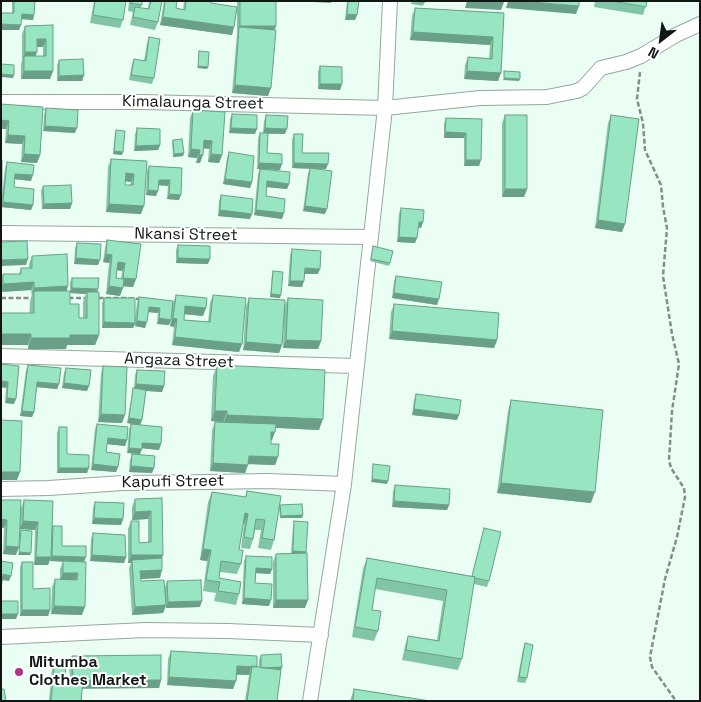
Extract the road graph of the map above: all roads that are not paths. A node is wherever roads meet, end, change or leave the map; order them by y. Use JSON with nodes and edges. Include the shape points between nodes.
{"nodes":[{"id":1,"x":390,"y":1,"type":"edge"},
{"id":2,"x":700,"y":24,"type":"edge"},
{"id":3,"x":1,"y":102,"type":"edge"},
{"id":4,"x":385,"y":108,"type":"junction"},
{"id":5,"x":1,"y":233,"type":"edge"},
{"id":6,"x":370,"y":237,"type":"junction"},
{"id":7,"x":1,"y":356,"type":"edge"},
{"id":8,"x":356,"y":366,"type":"junction"},
{"id":9,"x":344,"y":484,"type":"junction"},
{"id":10,"x":1,"y":489,"type":"edge"},
{"id":11,"x":321,"y":635,"type":"junction"},
{"id":12,"x":1,"y":636,"type":"edge"},
{"id":13,"x":310,"y":701,"type":"edge"}],
"edges":[{"from":1,"to":4,"type":"street"},
{"from":2,"to":4,"type":"street","name":"Kimalaunga Street","via":[[641,56],[601,68],[583,88],[564,94],[480,98]]},
{"from":3,"to":4,"type":"street","name":"Kimalaunga Street"},
{"from":4,"to":6,"type":"street"},
{"from":5,"to":6,"type":"street","name":"Nkansi Street"},
{"from":6,"to":8,"type":"street"},
{"from":7,"to":8,"type":"street","name":"Angaza Street"},
{"from":8,"to":9,"type":"street"},
{"from":9,"to":10,"type":"street","name":"Kapufi Street","via":[[162,482]]},
{"from":9,"to":11,"type":"street"},
{"from":11,"to":12,"type":"street","via":[[145,630]]},
{"from":11,"to":13,"type":"street"}]}
